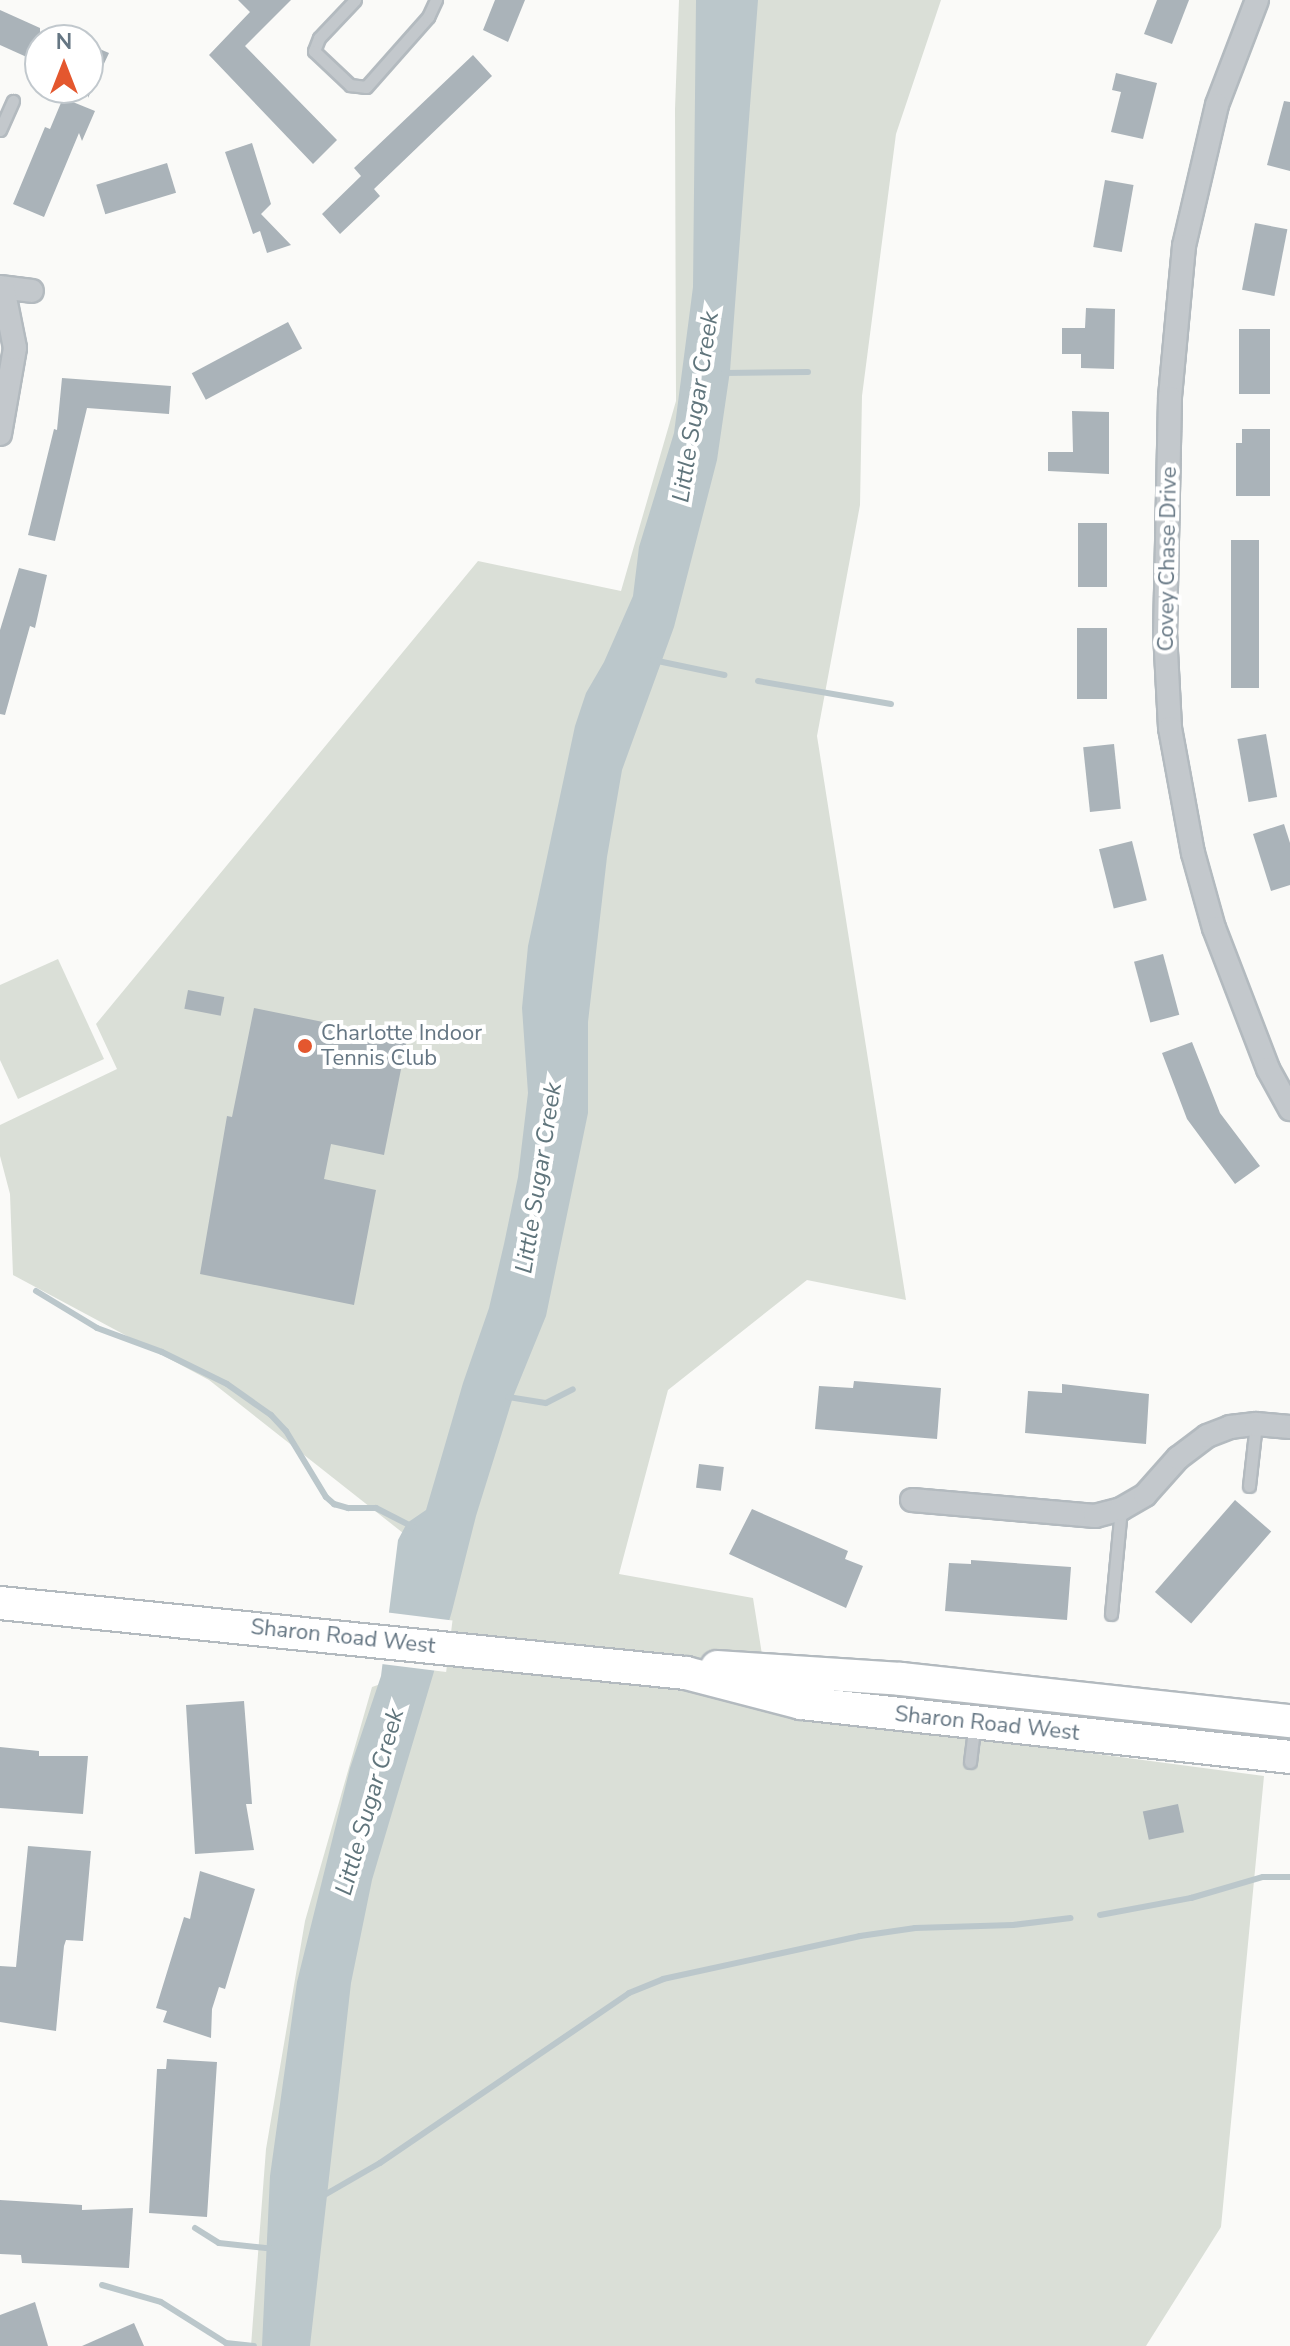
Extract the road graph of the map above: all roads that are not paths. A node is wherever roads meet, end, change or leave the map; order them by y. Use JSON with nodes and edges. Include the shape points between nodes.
{"nodes":[{"id":1,"x":355,"y":0,"type":"edge"},
{"id":2,"x":436,"y":0,"type":"edge"},
{"id":3,"x":1257,"y":0,"type":"edge"},
{"id":4,"x":13,"y":101,"type":"dead end"},
{"id":5,"x":0,"y":130,"type":"edge"},
{"id":6,"x":1,"y":288,"type":"edge"},
{"id":7,"x":32,"y":291,"type":"dead end"},
{"id":8,"x":0,"y":434,"type":"edge"},
{"id":9,"x":1290,"y":1109,"type":"edge"},
{"id":10,"x":1256,"y":1424,"type":"junction"},
{"id":11,"x":1290,"y":1427,"type":"edge"},
{"id":12,"x":1249,"y":1486,"type":"dead end"},
{"id":13,"x":912,"y":1500,"type":"dead end"},
{"id":14,"x":1121,"y":1509,"type":"junction"},
{"id":15,"x":0,"y":1603,"type":"edge"},
{"id":16,"x":1111,"y":1614,"type":"dead end"},
{"id":17,"x":686,"y":1673,"type":"junction"},
{"id":18,"x":1290,"y":1721,"type":"edge"},
{"id":19,"x":975,"y":1722,"type":"junction"},
{"id":20,"x":1290,"y":1757,"type":"edge"},
{"id":21,"x":970,"y":1762,"type":"dead end"}],
"edges":[{"from":1,"to":2,"type":"lane","via":[[319,38],[314,51],[350,85],[366,87],[428,17]]},
{"from":3,"to":9,"type":"street","name":"Covey Chase Drive","via":[[1217,105],[1184,246],[1170,398],[1165,632],[1170,728],[1193,853],[1214,928],[1262,1055]]},
{"from":4,"to":5,"type":"lane"},
{"from":6,"to":7,"type":"street"},
{"from":6,"to":8,"type":"street","via":[[15,348]]},
{"from":10,"to":11,"type":"street"},
{"from":10,"to":12,"type":"lane"},
{"from":10,"to":14,"type":"street","via":[[1230,1427],[1197,1442],[1145,1495]]},
{"from":13,"to":14,"type":"street","via":[[1080,1516]]},
{"from":14,"to":16,"type":"lane"},
{"from":15,"to":17,"type":"main road","name":"Sharon Road West"},
{"from":17,"to":18,"type":"main road","name":"Sharon Road West","via":[[718,1667],[901,1679]]},
{"from":17,"to":19,"type":"main road","name":"Sharon Road West","via":[[801,1703]]},
{"from":19,"to":20,"type":"main road","name":"Sharon Road West"},
{"from":19,"to":21,"type":"lane"}]}
